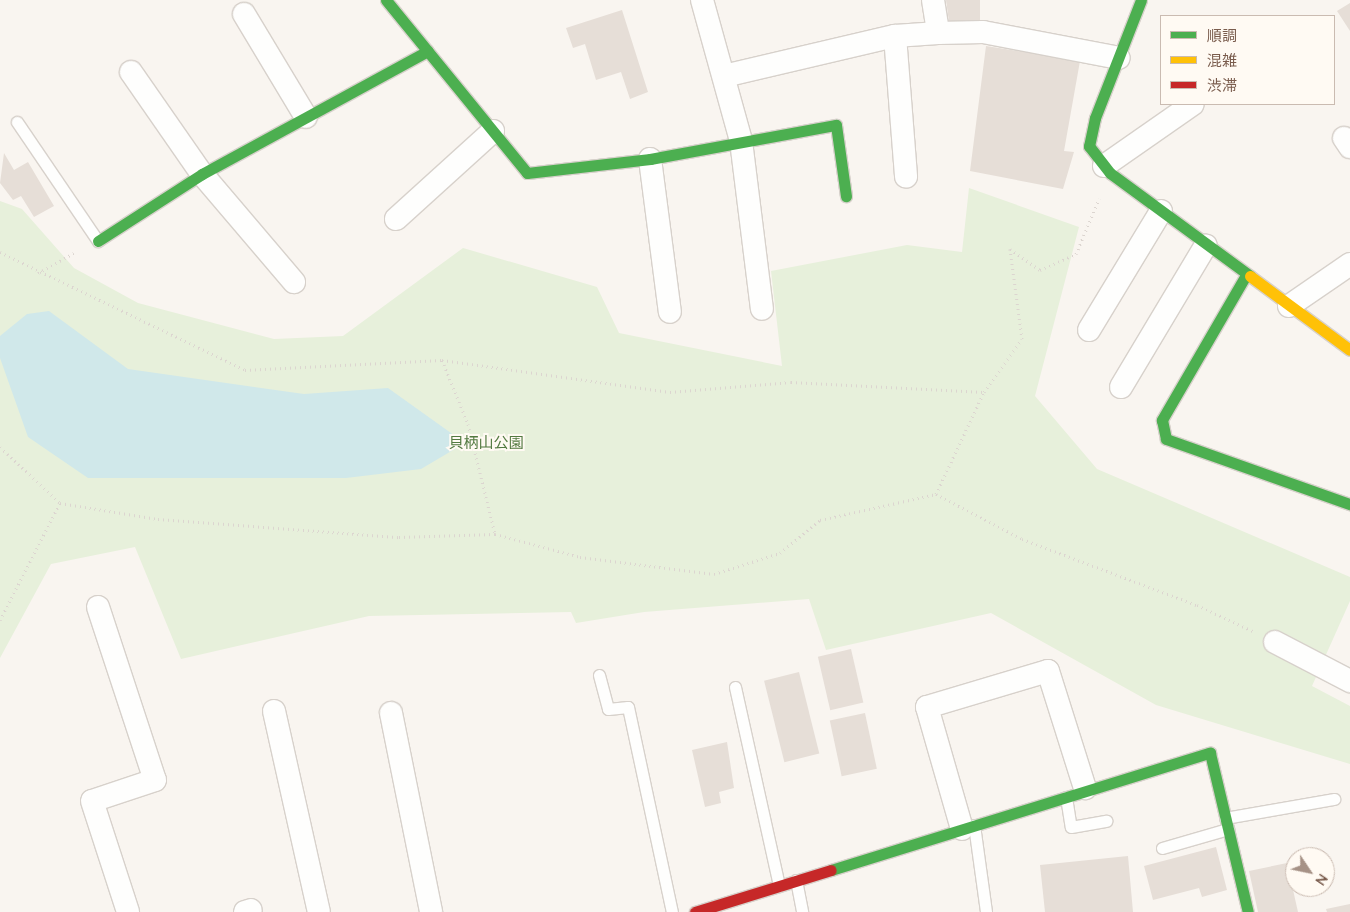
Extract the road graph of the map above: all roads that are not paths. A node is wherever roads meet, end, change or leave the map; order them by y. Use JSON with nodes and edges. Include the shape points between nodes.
{"nodes":[{"id":1,"x":386,"y":0,"type":"edge"},
{"id":2,"x":702,"y":0,"type":"edge"},
{"id":3,"x":933,"y":0,"type":"edge"},
{"id":4,"x":1141,"y":0,"type":"edge"},
{"id":5,"x":244,"y":14,"type":"dead end"},
{"id":6,"x":938,"y":33,"type":"junction"},
{"id":7,"x":895,"y":36,"type":"junction"},
{"id":8,"x":428,"y":51,"type":"junction"},
{"id":9,"x":1119,"y":58,"type":"junction"},
{"id":10,"x":131,"y":72,"type":"dead end"},
{"id":11,"x":724,"y":76,"type":"junction"},
{"id":12,"x":1192,"y":105,"type":"edge"},
{"id":13,"x":306,"y":118,"type":"junction"},
{"id":14,"x":17,"y":122,"type":"dead end"},
{"id":15,"x":493,"y":131,"type":"junction"},
{"id":16,"x":740,"y":141,"type":"junction"},
{"id":17,"x":650,"y":159,"type":"junction"},
{"id":18,"x":1107,"y":170,"type":"junction"},
{"id":19,"x":202,"y":174,"type":"junction"},
{"id":20,"x":906,"y":177,"type":"dead end"},
{"id":21,"x":846,"y":196,"type":"dead end"},
{"id":22,"x":1161,"y":211,"type":"junction"},
{"id":23,"x":396,"y":219,"type":"dead end"},
{"id":24,"x":98,"y":240,"type":"joint"},
{"id":25,"x":1206,"y":245,"type":"junction"},
{"id":26,"x":1350,"y":264,"type":"edge"},
{"id":27,"x":1246,"y":275,"type":"junction"},
{"id":28,"x":294,"y":282,"type":"dead end"},
{"id":29,"x":1289,"y":306,"type":"junction"},
{"id":30,"x":762,"y":309,"type":"dead end"},
{"id":31,"x":670,"y":312,"type":"dead end"},
{"id":32,"x":1089,"y":330,"type":"dead end"},
{"id":33,"x":1350,"y":350,"type":"edge"},
{"id":34,"x":1121,"y":387,"type":"dead end"},
{"id":35,"x":1350,"y":504,"type":"edge"},
{"id":36,"x":98,"y":607,"type":"dead end"},
{"id":37,"x":1275,"y":642,"type":"road end"},
{"id":38,"x":599,"y":675,"type":"dead end"},
{"id":39,"x":1350,"y":681,"type":"edge"},
{"id":40,"x":735,"y":687,"type":"dead end"},
{"id":41,"x":274,"y":711,"type":"dead end"},
{"id":42,"x":391,"y":714,"type":"dead end"},
{"id":43,"x":1075,"y":792,"type":"junction"},
{"id":44,"x":1334,"y":799,"type":"dead end"},
{"id":45,"x":1106,"y":821,"type":"dead end"},
{"id":46,"x":1226,"y":824,"type":"junction"},
{"id":47,"x":968,"y":827,"type":"junction"},
{"id":48,"x":1162,"y":848,"type":"dead end"},
{"id":49,"x":796,"y":880,"type":"junction"},
{"id":50,"x":779,"y":886,"type":"junction"},
{"id":51,"x":128,"y":912,"type":"edge"},
{"id":52,"x":319,"y":912,"type":"edge"},
{"id":53,"x":431,"y":912,"type":"edge"},
{"id":54,"x":672,"y":912,"type":"edge"},
{"id":55,"x":695,"y":912,"type":"edge"},
{"id":56,"x":802,"y":912,"type":"edge"},
{"id":57,"x":986,"y":912,"type":"edge"},
{"id":58,"x":1248,"y":912,"type":"edge"}],
"edges":[{"from":1,"to":8,"type":"street"},
{"from":2,"to":11,"type":"street"},
{"from":3,"to":6,"type":"street"},
{"from":4,"to":9,"type":"street"},
{"from":5,"to":13,"type":"street"},
{"from":6,"to":7,"type":"street"},
{"from":6,"to":9,"type":"street","via":[[983,32]]},
{"from":7,"to":11,"type":"street"},
{"from":7,"to":20,"type":"street"},
{"from":8,"to":13,"type":"street"},
{"from":8,"to":15,"type":"street"},
{"from":9,"to":18,"type":"street","via":[[1095,118],[1089,146]]},
{"from":10,"to":19,"type":"street"},
{"from":11,"to":16,"type":"street"},
{"from":12,"to":18,"type":"street"},
{"from":13,"to":19,"type":"street"},
{"from":14,"to":24,"type":"lane"},
{"from":15,"to":17,"type":"street","via":[[527,173]]},
{"from":15,"to":23,"type":"street"},
{"from":16,"to":17,"type":"street"},
{"from":16,"to":21,"type":"street","via":[[836,125]]},
{"from":16,"to":30,"type":"street"},
{"from":17,"to":31,"type":"street"},
{"from":18,"to":22,"type":"street"},
{"from":19,"to":24,"type":"street"},
{"from":19,"to":28,"type":"street"},
{"from":22,"to":25,"type":"street"},
{"from":22,"to":32,"type":"street"},
{"from":25,"to":27,"type":"street"},
{"from":25,"to":34,"type":"street"},
{"from":26,"to":29,"type":"street"},
{"from":27,"to":29,"type":"street"},
{"from":27,"to":35,"type":"street","via":[[1162,420],[1166,439]]},
{"from":29,"to":33,"type":"street"},
{"from":36,"to":51,"type":"street","via":[[155,780],[92,801]]},
{"from":37,"to":39,"type":"street"},
{"from":38,"to":54,"type":"lane","via":[[608,710],[628,707]]},
{"from":40,"to":50,"type":"lane"},
{"from":41,"to":52,"type":"street"},
{"from":42,"to":53,"type":"street"},
{"from":43,"to":45,"type":"lane","via":[[1071,827]]},
{"from":43,"to":46,"type":"street","via":[[1210,753]]},
{"from":43,"to":47,"type":"street"},
{"from":43,"to":47,"type":"street","via":[[1048,671],[926,707]]},
{"from":44,"to":46,"type":"lane"},
{"from":46,"to":48,"type":"lane"},
{"from":46,"to":58,"type":"street"},
{"from":47,"to":49,"type":"street"},
{"from":47,"to":57,"type":"lane"},
{"from":49,"to":50,"type":"street"},
{"from":49,"to":56,"type":"lane"},
{"from":50,"to":55,"type":"street"}]}
